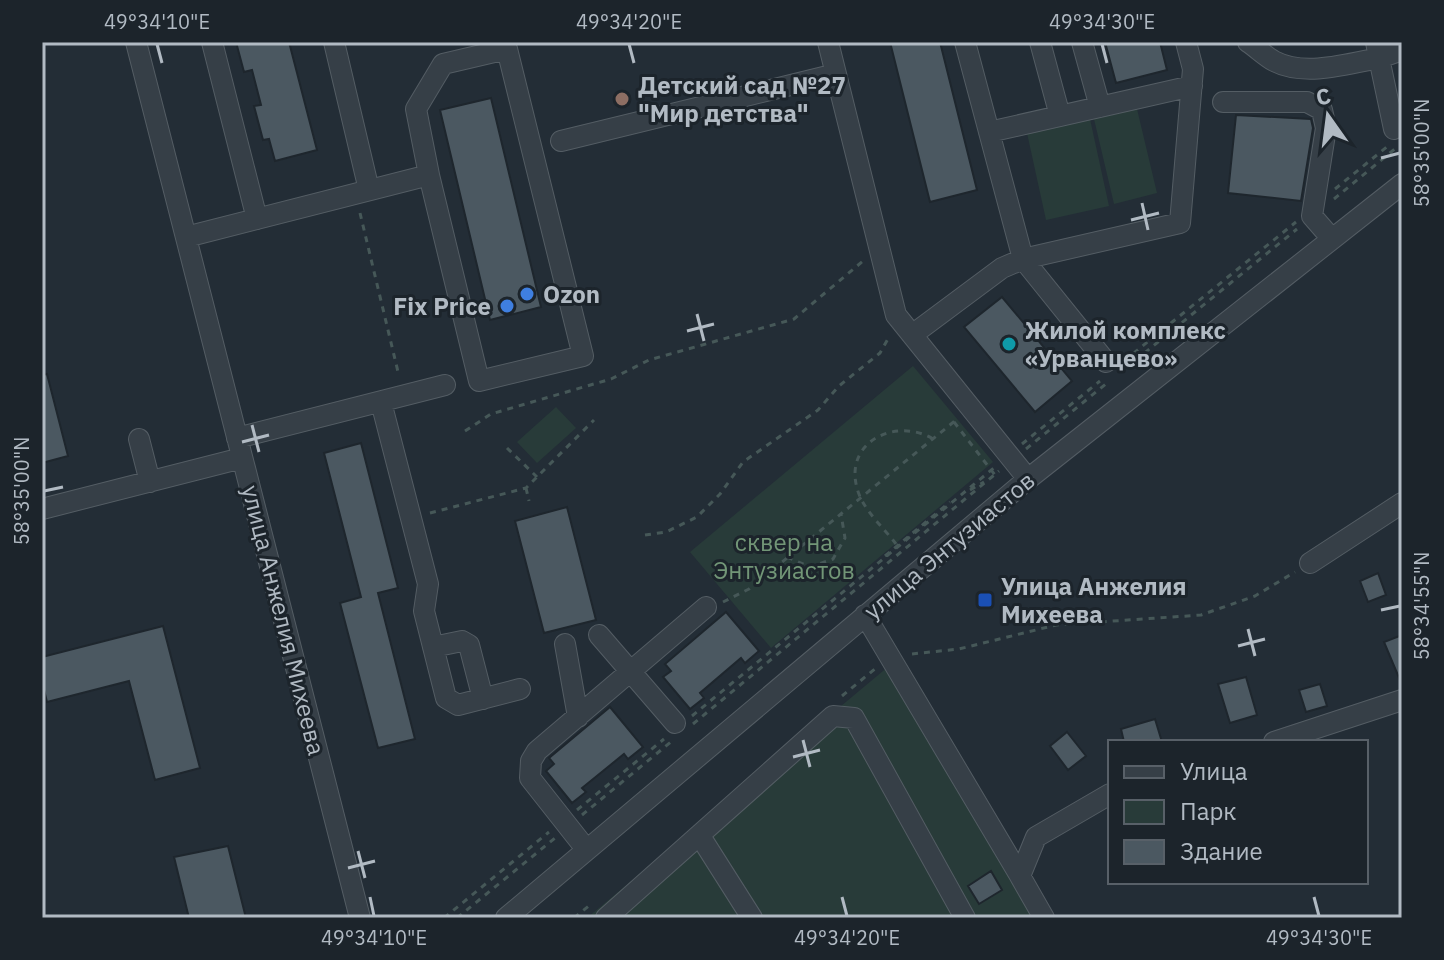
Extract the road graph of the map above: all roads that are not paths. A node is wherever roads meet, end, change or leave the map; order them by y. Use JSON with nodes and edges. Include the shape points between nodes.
{"nodes":[{"id":1,"x":136,"y":42,"type":"edge"},
{"id":2,"x":212,"y":42,"type":"edge"},
{"id":3,"x":334,"y":42,"type":"edge"},
{"id":4,"x":828,"y":42,"type":"edge"},
{"id":5,"x":965,"y":42,"type":"edge"},
{"id":6,"x":1040,"y":42,"type":"edge"},
{"id":7,"x":1082,"y":42,"type":"edge"},
{"id":8,"x":1186,"y":42,"type":"edge"},
{"id":9,"x":1248,"y":42,"type":"edge"},
{"id":10,"x":1378,"y":50,"type":"edge"},
{"id":11,"x":1402,"y":50,"type":"edge"},
{"id":12,"x":836,"y":74,"type":"junction"},
{"id":13,"x":1192,"y":86,"type":"junction"},
{"id":14,"x":1223,"y":102,"type":"dead end"},
{"id":15,"x":1100,"y":107,"type":"junction"},
{"id":16,"x":1060,"y":116,"type":"junction"},
{"id":17,"x":989,"y":132,"type":"junction"},
{"id":18,"x":1396,"y":138,"type":"edge"},
{"id":19,"x":561,"y":141,"type":"dead end"},
{"id":20,"x":429,"y":175,"type":"junction"},
{"id":21,"x":1402,"y":184,"type":"edge"},
{"id":22,"x":362,"y":192,"type":"junction"},
{"id":23,"x":257,"y":219,"type":"junction"},
{"id":24,"x":186,"y":237,"type":"junction"},
{"id":25,"x":1332,"y":239,"type":"junction"},
{"id":26,"x":1023,"y":259,"type":"junction"},
{"id":27,"x":912,"y":335,"type":"junction"},
{"id":28,"x":1112,"y":369,"type":"road end"},
{"id":29,"x":445,"y":385,"type":"dead end"},
{"id":30,"x":381,"y":402,"type":"junction"},
{"id":31,"x":139,"y":439,"type":"dead end"},
{"id":32,"x":240,"y":448,"type":"junction"},
{"id":33,"x":1028,"y":479,"type":"junction"},
{"id":34,"x":150,"y":482,"type":"junction"},
{"id":35,"x":1402,"y":503,"type":"edge"},
{"id":36,"x":42,"y":509,"type":"edge"},
{"id":37,"x":1310,"y":563,"type":"road end"},
{"id":38,"x":706,"y":607,"type":"road end"},
{"id":39,"x":865,"y":615,"type":"junction"},
{"id":40,"x":599,"y":635,"type":"dead end"},
{"id":41,"x":565,"y":644,"type":"dead end"},
{"id":42,"x":433,"y":647,"type":"junction"},
{"id":43,"x":631,"y":672,"type":"junction"},
{"id":44,"x":520,"y":689,"type":"dead end"},
{"id":45,"x":483,"y":699,"type":"junction"},
{"id":46,"x":1402,"y":700,"type":"edge"},
{"id":47,"x":578,"y":717,"type":"junction"},
{"id":48,"x":677,"y":726,"type":"road end"},
{"id":49,"x":1280,"y":740,"type":"edge"},
{"id":50,"x":1108,"y":795,"type":"edge"},
{"id":51,"x":700,"y":836,"type":"junction"},
{"id":52,"x":586,"y":849,"type":"junction"},
{"id":53,"x":1020,"y":876,"type":"junction"},
{"id":54,"x":360,"y":918,"type":"edge"},
{"id":55,"x":506,"y":918,"type":"edge"},
{"id":56,"x":606,"y":918,"type":"edge"},
{"id":57,"x":752,"y":918,"type":"edge"},
{"id":58,"x":965,"y":918,"type":"edge"},
{"id":59,"x":1044,"y":918,"type":"edge"}],
"edges":[{"from":1,"to":24,"type":"street","name":"улица Анжелия Михеева"},
{"from":2,"to":23,"type":"street"},
{"from":3,"to":22,"type":"street"},
{"from":4,"to":12,"type":"street"},
{"from":5,"to":17,"type":"street"},
{"from":6,"to":16,"type":"street"},
{"from":7,"to":15,"type":"street"},
{"from":8,"to":13,"type":"street"},
{"from":9,"to":10,"type":"street","via":[[1276,62],[1326,68]]},
{"from":10,"to":11,"type":"street"},
{"from":10,"to":18,"type":"street"},
{"from":12,"to":19,"type":"street"},
{"from":12,"to":27,"type":"street","via":[[896,315]]},
{"from":13,"to":15,"type":"street"},
{"from":13,"to":26,"type":"street","via":[[1180,223]]},
{"from":14,"to":25,"type":"street","via":[[1307,102],[1322,110],[1326,128],[1313,212]]},
{"from":15,"to":16,"type":"street"},
{"from":16,"to":17,"type":"street"},
{"from":17,"to":26,"type":"street"},
{"from":20,"to":20,"type":"street","via":[[479,381],[583,356],[507,49],[443,64],[416,109]]},
{"from":20,"to":22,"type":"street"},
{"from":21,"to":25,"type":"street","name":"улица Энтузиастов"},
{"from":22,"to":23,"type":"street"},
{"from":23,"to":24,"type":"street"},
{"from":24,"to":32,"type":"street","name":"улица Анжелия Михеева"},
{"from":25,"to":33,"type":"street","name":"улица Энтузиастов"},
{"from":26,"to":27,"type":"street","via":[[1002,268]]},
{"from":26,"to":28,"type":"street"},
{"from":27,"to":33,"type":"street"},
{"from":29,"to":30,"type":"street"},
{"from":30,"to":32,"type":"street"},
{"from":30,"to":42,"type":"street","via":[[428,584],[423,607]]},
{"from":31,"to":34,"type":"street"},
{"from":32,"to":34,"type":"street"},
{"from":32,"to":54,"type":"street","name":"улица Анжелия Михеева"},
{"from":33,"to":39,"type":"street","name":"улица Энтузиастов"},
{"from":34,"to":36,"type":"street"},
{"from":35,"to":37,"type":"street"},
{"from":38,"to":43,"type":"street"},
{"from":39,"to":52,"type":"street","name":"улица Энтузиастов"},
{"from":39,"to":53,"type":"street"},
{"from":40,"to":43,"type":"street"},
{"from":41,"to":47,"type":"street"},
{"from":42,"to":45,"type":"street","via":[[448,701],[458,705]]},
{"from":42,"to":45,"type":"street","via":[[462,641],[469,645]]},
{"from":43,"to":47,"type":"street"},
{"from":43,"to":48,"type":"street"},
{"from":44,"to":45,"type":"street"},
{"from":46,"to":49,"type":"street"},
{"from":47,"to":52,"type":"street","via":[[537,751],[529,770]]},
{"from":50,"to":53,"type":"street","via":[[1036,837]]},
{"from":51,"to":56,"type":"street"},
{"from":51,"to":57,"type":"street"},
{"from":51,"to":58,"type":"street","via":[[833,716],[854,718]]},
{"from":52,"to":55,"type":"street","name":"улица Энтузиастов"},
{"from":53,"to":59,"type":"street"}]}
